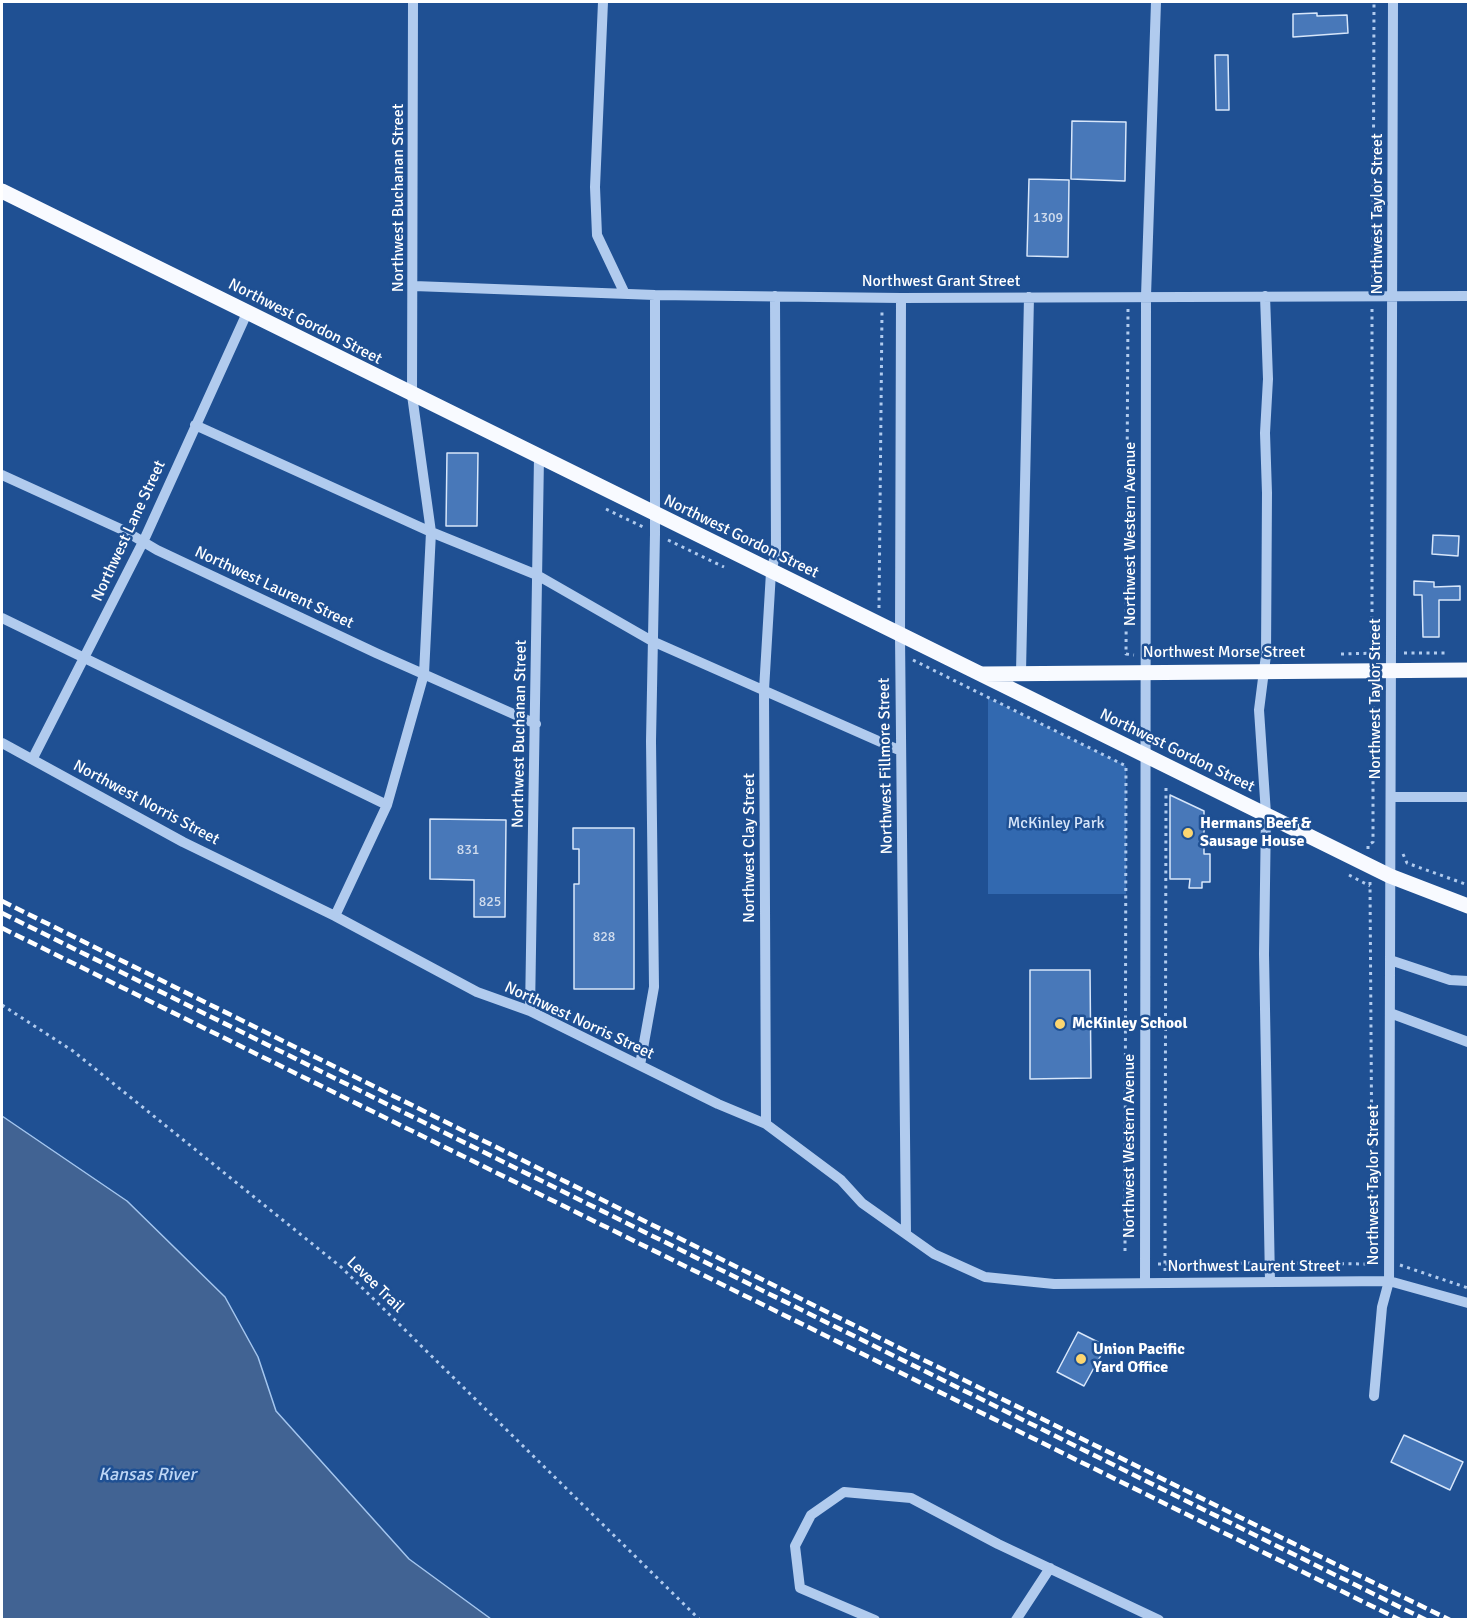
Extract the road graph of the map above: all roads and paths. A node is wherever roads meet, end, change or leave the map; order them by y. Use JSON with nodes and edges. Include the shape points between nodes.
{"nodes":[{"id":1,"x":413,"y":2,"type":"edge"},
{"id":2,"x":603,"y":2,"type":"edge"},
{"id":3,"x":1156,"y":2,"type":"edge"},
{"id":4,"x":1374,"y":2,"type":"edge"},
{"id":5,"x":1393,"y":2,"type":"edge"},
{"id":6,"x":2,"y":191,"type":"edge"},
{"id":7,"x":414,"y":286,"type":"junction"},
{"id":8,"x":625,"y":294,"type":"junction"},
{"id":9,"x":655,"y":295,"type":"junction"},
{"id":10,"x":1372,"y":295,"type":"junction"},
{"id":11,"x":1393,"y":295,"type":"junction"},
{"id":12,"x":1265,"y":296,"type":"junction"},
{"id":13,"x":1468,"y":296,"type":"edge"},
{"id":14,"x":775,"y":297,"type":"junction"},
{"id":15,"x":1029,"y":297,"type":"junction"},
{"id":16,"x":1146,"y":297,"type":"junction"},
{"id":17,"x":882,"y":298,"type":"junction"},
{"id":18,"x":901,"y":298,"type":"junction"},
{"id":19,"x":1128,"y":307,"type":"dead end"},
{"id":20,"x":247,"y":313,"type":"junction"},
{"id":21,"x":412,"y":395,"type":"junction"},
{"id":22,"x":195,"y":425,"type":"junction"},
{"id":23,"x":539,"y":457,"type":"junction"},
{"id":24,"x":2,"y":475,"type":"edge"},
{"id":25,"x":597,"y":504,"type":"dead end"},
{"id":26,"x":654,"y":514,"type":"junction"},
{"id":27,"x":431,"y":532,"type":"junction"},
{"id":28,"x":655,"y":534,"type":"junction"},
{"id":29,"x":144,"y":540,"type":"junction"},
{"id":30,"x":728,"y":568,"type":"dead end"},
{"id":31,"x":771,"y":572,"type":"junction"},
{"id":32,"x":537,"y":575,"type":"junction"},
{"id":33,"x":2,"y":618,"type":"edge"},
{"id":34,"x":879,"y":624,"type":"junction"},
{"id":35,"x":900,"y":636,"type":"junction"},
{"id":36,"x":652,"y":640,"type":"junction"},
{"id":37,"x":1372,"y":653,"type":"junction"},
{"id":38,"x":1392,"y":653,"type":"junction"},
{"id":39,"x":1456,"y":653,"type":"dead end"},
{"id":40,"x":900,"y":654,"type":"junction"},
{"id":41,"x":1337,"y":654,"type":"dead end"},
{"id":42,"x":1146,"y":655,"type":"junction"},
{"id":43,"x":1206,"y":655,"type":"dead end"},
{"id":44,"x":84,"y":658,"type":"junction"},
{"id":45,"x":1468,"y":670,"type":"edge"},
{"id":46,"x":1146,"y":671,"type":"junction"},
{"id":47,"x":1373,"y":671,"type":"junction"},
{"id":48,"x":1392,"y":671,"type":"junction"},
{"id":49,"x":1021,"y":672,"type":"junction"},
{"id":50,"x":1265,"y":672,"type":"junction"},
{"id":51,"x":424,"y":674,"type":"junction"},
{"id":52,"x":980,"y":674,"type":"junction"},
{"id":53,"x":764,"y":690,"type":"junction"},
{"id":54,"x":536,"y":724,"type":"junction"},
{"id":55,"x":2,"y":743,"type":"edge"},
{"id":56,"x":901,"y":751,"type":"junction"},
{"id":57,"x":1144,"y":755,"type":"junction"},
{"id":58,"x":33,"y":758,"type":"junction"},
{"id":59,"x":1166,"y":784,"type":"dead end"},
{"id":60,"x":1391,"y":797,"type":"junction"},
{"id":61,"x":1468,"y":797,"type":"edge"},
{"id":62,"x":387,"y":805,"type":"junction"},
{"id":63,"x":1266,"y":814,"type":"junction"},
{"id":64,"x":1390,"y":850,"type":"junction"},
{"id":65,"x":1390,"y":876,"type":"junction"},
{"id":66,"x":1468,"y":885,"type":"edge"},
{"id":67,"x":1468,"y":906,"type":"edge"},
{"id":68,"x":335,"y":916,"type":"junction"},
{"id":69,"x":1390,"y":960,"type":"junction"},
{"id":70,"x":1468,"y":981,"type":"edge"},
{"id":71,"x":2,"y":1005,"type":"edge"},
{"id":72,"x":530,"y":1011,"type":"junction"},
{"id":73,"x":1390,"y":1013,"type":"junction"},
{"id":74,"x":1468,"y":1042,"type":"edge"},
{"id":75,"x":640,"y":1065,"type":"junction"},
{"id":76,"x":766,"y":1124,"type":"junction"},
{"id":77,"x":906,"y":1233,"type":"junction"},
{"id":78,"x":1125,"y":1256,"type":"dead end"},
{"id":79,"x":1389,"y":1281,"type":"junction"},
{"id":80,"x":1145,"y":1282,"type":"junction"},
{"id":81,"x":1165,"y":1282,"type":"junction"},
{"id":82,"x":1270,"y":1282,"type":"junction"},
{"id":83,"x":1468,"y":1303,"type":"edge"},
{"id":84,"x":1374,"y":1396,"type":"dead end"},
{"id":85,"x":1050,"y":1568,"type":"junction"},
{"id":86,"x":700,"y":1620,"type":"edge"},
{"id":87,"x":875,"y":1620,"type":"edge"},
{"id":88,"x":1016,"y":1620,"type":"edge"},
{"id":89,"x":1159,"y":1620,"type":"edge"}],
"edges":[{"from":1,"to":7,"type":"street","name":"Northwest Buchanan Street"},
{"from":2,"to":8,"type":"street","via":[[595,187],[597,235]]},
{"from":3,"to":16,"type":"street","name":"Northwest Western Avenue"},
{"from":4,"to":10,"type":"path"},
{"from":5,"to":11,"type":"street","name":"Northwest Taylor Street"},
{"from":6,"to":20,"type":"main road","name":"Northwest Gordon Street"},
{"from":7,"to":8,"type":"street","name":"Northwest Grant Street"},
{"from":7,"to":21,"type":"street","name":"Northwest Buchanan Street"},
{"from":8,"to":9,"type":"street","name":"Northwest Grant Street"},
{"from":9,"to":14,"type":"street","name":"Northwest Grant Street"},
{"from":9,"to":26,"type":"street"},
{"from":10,"to":11,"type":"street","name":"Northwest Grant Street"},
{"from":10,"to":12,"type":"street","name":"Northwest Grant Street"},
{"from":10,"to":37,"type":"path"},
{"from":11,"to":13,"type":"street","name":"Northwest Grant Street"},
{"from":11,"to":38,"type":"street","name":"Northwest Taylor Street"},
{"from":12,"to":16,"type":"street","name":"Northwest Grant Street"},
{"from":12,"to":50,"type":"street"},
{"from":14,"to":17,"type":"street","name":"Northwest Grant Street"},
{"from":14,"to":31,"type":"street","name":"Northwest Clay Street","via":[[776,552]]},
{"from":15,"to":16,"type":"street","name":"Northwest Grant Street"},
{"from":15,"to":18,"type":"street","name":"Northwest Grant Street"},
{"from":15,"to":49,"type":"street"},
{"from":16,"to":42,"type":"street","name":"Northwest Western Avenue"},
{"from":17,"to":18,"type":"street","name":"Northwest Grant Street"},
{"from":17,"to":34,"type":"path"},
{"from":18,"to":35,"type":"street","name":"Northwest Fillmore Street"},
{"from":19,"to":42,"type":"path","via":[[1126,654]]},
{"from":20,"to":21,"type":"main road","name":"Northwest Gordon Street"},
{"from":20,"to":22,"type":"street","name":"Northwest Lane Street"},
{"from":21,"to":23,"type":"main road","name":"Northwest Gordon Street"},
{"from":21,"to":27,"type":"street","name":"Northwest Buchanan Street"},
{"from":22,"to":27,"type":"street"},
{"from":22,"to":29,"type":"street","name":"Northwest Lane Street"},
{"from":23,"to":26,"type":"main road","name":"Northwest Gordon Street"},
{"from":23,"to":32,"type":"street","name":"Northwest Buchanan Street"},
{"from":24,"to":29,"type":"street","name":"Northwest Laurent Street"},
{"from":25,"to":28,"type":"path"},
{"from":26,"to":28,"type":"street"},
{"from":26,"to":31,"type":"main road","name":"Northwest Gordon Street"},
{"from":27,"to":32,"type":"street"},
{"from":27,"to":51,"type":"street","name":"Northwest Buchanan Street"},
{"from":28,"to":30,"type":"path"},
{"from":28,"to":36,"type":"street"},
{"from":29,"to":44,"type":"street","name":"Northwest Lane Street"},
{"from":29,"to":51,"type":"street","name":"Northwest Laurent Street"},
{"from":31,"to":34,"type":"main road","name":"Northwest Gordon Street"},
{"from":31,"to":53,"type":"street","name":"Northwest Clay Street"},
{"from":32,"to":36,"type":"street"},
{"from":32,"to":54,"type":"street","name":"Northwest Buchanan Street"},
{"from":33,"to":44,"type":"street"},
{"from":34,"to":35,"type":"main road","name":"Northwest Gordon Street"},
{"from":35,"to":40,"type":"street","name":"Northwest Fillmore Street"},
{"from":35,"to":52,"type":"main road","name":"Northwest Gordon Street"},
{"from":36,"to":53,"type":"street"},
{"from":36,"to":75,"type":"street","via":[[654,987]]},
{"from":37,"to":38,"type":"path"},
{"from":37,"to":41,"type":"path"},
{"from":37,"to":47,"type":"path"},
{"from":38,"to":39,"type":"path"},
{"from":38,"to":48,"type":"street","name":"Northwest Taylor Street"},
{"from":40,"to":56,"type":"street","name":"Northwest Fillmore Street"},
{"from":40,"to":78,"type":"path","via":[[1126,766]]},
{"from":42,"to":43,"type":"path"},
{"from":42,"to":46,"type":"street","name":"Northwest Western Avenue"},
{"from":44,"to":58,"type":"street","name":"Northwest Lane Street"},
{"from":44,"to":62,"type":"street"},
{"from":45,"to":48,"type":"main road","name":"Northwest Morse Street"},
{"from":46,"to":49,"type":"main road","name":"Northwest Morse Street"},
{"from":46,"to":50,"type":"main road","name":"Northwest Morse Street"},
{"from":46,"to":57,"type":"street","name":"Northwest Western Avenue"},
{"from":47,"to":48,"type":"main road","name":"Northwest Morse Street"},
{"from":47,"to":50,"type":"main road","name":"Northwest Morse Street"},
{"from":47,"to":64,"type":"path","via":[[1373,842]]},
{"from":48,"to":60,"type":"street","name":"Northwest Taylor Street"},
{"from":49,"to":52,"type":"main road","name":"Northwest Morse Street"},
{"from":50,"to":63,"type":"street","via":[[1259,710]]},
{"from":51,"to":54,"type":"street","name":"Northwest Laurent Street"},
{"from":51,"to":62,"type":"street","name":"Northwest Buchanan Street"},
{"from":52,"to":57,"type":"main road","name":"Northwest Gordon Street"},
{"from":53,"to":56,"type":"street"},
{"from":53,"to":76,"type":"street","name":"Northwest Clay Street"},
{"from":54,"to":72,"type":"street","name":"Northwest Buchanan Street"},
{"from":55,"to":58,"type":"street","name":"Northwest Norris Street"},
{"from":56,"to":77,"type":"street","name":"Northwest Fillmore Street"},
{"from":57,"to":63,"type":"main road","name":"Northwest Gordon Street"},
{"from":57,"to":80,"type":"street","name":"Northwest Western Avenue"},
{"from":58,"to":68,"type":"street","name":"Northwest Norris Street","via":[[183,842]]},
{"from":59,"to":81,"type":"path"},
{"from":60,"to":61,"type":"street"},
{"from":60,"to":64,"type":"street","name":"Northwest Taylor Street"},
{"from":62,"to":68,"type":"street","name":"Northwest Buchanan Street"},
{"from":63,"to":65,"type":"main road","name":"Northwest Gordon Street"},
{"from":63,"to":82,"type":"street","via":[[1264,954]]},
{"from":64,"to":65,"type":"street","name":"Northwest Taylor Street"},
{"from":64,"to":66,"type":"path","via":[[1405,855],[1407,864]]},
{"from":65,"to":67,"type":"main road","name":"Northwest Gordon Street"},
{"from":65,"to":69,"type":"street","name":"Northwest Taylor Street"},
{"from":68,"to":72,"type":"street","name":"Northwest Norris Street","via":[[477,992]]},
{"from":69,"to":70,"type":"street","via":[[1450,980]]},
{"from":69,"to":73,"type":"street","name":"Northwest Taylor Street"},
{"from":71,"to":86,"type":"path","name":"Levee Trail","via":[[73,1051],[340,1267]]},
{"from":72,"to":75,"type":"street","name":"Northwest Norris Street"},
{"from":73,"to":74,"type":"street"},
{"from":73,"to":79,"type":"street","name":"Northwest Taylor Street"},
{"from":75,"to":76,"type":"street","name":"Northwest Norris Street"},
{"from":76,"to":77,"type":"street","name":"Northwest Norris Street","via":[[842,1180],[862,1203]]},
{"from":77,"to":80,"type":"street","name":"Northwest Norris Street","via":[[934,1254],[985,1277],[1054,1284]]},
{"from":79,"to":82,"type":"street","name":"Northwest Laurent Street"},
{"from":79,"to":83,"type":"street","name":"Northwest Laurent Street"},
{"from":79,"to":84,"type":"street","name":"Northwest Taylor Street","via":[[1382,1307]]},
{"from":80,"to":81,"type":"street","name":"Northwest Laurent Street"},
{"from":81,"to":82,"type":"street","name":"Northwest Laurent Street"},
{"from":85,"to":87,"type":"street","via":[[911,1498],[844,1492],[811,1515],[795,1546],[801,1588]]},
{"from":85,"to":88,"type":"street"},
{"from":85,"to":89,"type":"street"}]}
